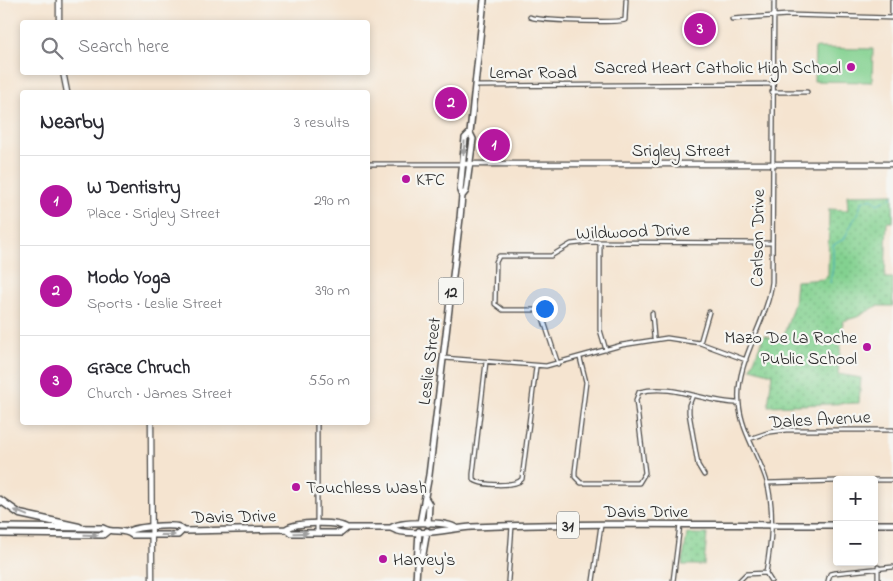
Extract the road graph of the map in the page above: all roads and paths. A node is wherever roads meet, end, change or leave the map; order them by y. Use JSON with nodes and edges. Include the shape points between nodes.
{"nodes":[{"id":1,"x":59,"y":0,"type":"edge"},
{"id":2,"x":484,"y":0,"type":"edge"},
{"id":3,"x":626,"y":0,"type":"edge"},
{"id":4,"x":774,"y":0,"type":"edge"},
{"id":5,"x":892,"y":0,"type":"edge"},
{"id":6,"x":774,"y":16,"type":"junction"},
{"id":7,"x":530,"y":17,"type":"dead end"},
{"id":8,"x":732,"y":18,"type":"dead end"},
{"id":9,"x":893,"y":18,"type":"edge"},
{"id":10,"x":59,"y":20,"type":"edge"},
{"id":11,"x":64,"y":75,"type":"edge"},
{"id":12,"x":772,"y":84,"type":"junction"},
{"id":13,"x":474,"y":86,"type":"junction"},
{"id":14,"x":67,"y":90,"type":"edge"},
{"id":15,"x":772,"y":92,"type":"junction"},
{"id":16,"x":807,"y":92,"type":"dead end"},
{"id":17,"x":370,"y":164,"type":"edge"},
{"id":18,"x":466,"y":164,"type":"junction"},
{"id":19,"x":772,"y":164,"type":"junction"},
{"id":20,"x":893,"y":164,"type":"edge"},
{"id":21,"x":772,"y":243,"type":"junction"},
{"id":22,"x":600,"y":244,"type":"junction"},
{"id":23,"x":709,"y":312,"type":"dead end"},
{"id":24,"x":652,"y":313,"type":"dead end"},
{"id":25,"x":654,"y":338,"type":"junction"},
{"id":26,"x":700,"y":343,"type":"junction"},
{"id":27,"x":606,"y":350,"type":"junction"},
{"id":28,"x":443,"y":358,"type":"junction"},
{"id":29,"x":580,"y":358,"type":"junction"},
{"id":30,"x":746,"y":360,"type":"junction"},
{"id":31,"x":486,"y":362,"type":"junction"},
{"id":32,"x":558,"y":364,"type":"junction"},
{"id":33,"x":536,"y":367,"type":"junction"},
{"id":34,"x":693,"y":395,"type":"junction"},
{"id":35,"x":739,"y":404,"type":"junction"},
{"id":36,"x":151,"y":425,"type":"edge"},
{"id":37,"x":317,"y":425,"type":"edge"},
{"id":38,"x":893,"y":430,"type":"edge"},
{"id":39,"x":749,"y":439,"type":"junction"},
{"id":40,"x":704,"y":475,"type":"dead end"},
{"id":41,"x":878,"y":480,"type":"edge"},
{"id":42,"x":893,"y":480,"type":"edge"},
{"id":43,"x":833,"y":481,"type":"edge"},
{"id":44,"x":767,"y":482,"type":"junction"},
{"id":45,"x":426,"y":499,"type":"junction"},
{"id":46,"x":0,"y":500,"type":"edge"},
{"id":47,"x":317,"y":524,"type":"junction"},
{"id":48,"x":420,"y":524,"type":"junction"},
{"id":49,"x":428,"y":524,"type":"junction"},
{"id":50,"x":878,"y":524,"type":"edge"},
{"id":51,"x":893,"y":524,"type":"edge"},
{"id":52,"x":601,"y":525,"type":"junction"},
{"id":53,"x":680,"y":525,"type":"junction"},
{"id":54,"x":772,"y":525,"type":"junction"},
{"id":55,"x":833,"y":525,"type":"edge"},
{"id":56,"x":512,"y":526,"type":"junction"},
{"id":57,"x":152,"y":527,"type":"junction"},
{"id":58,"x":0,"y":528,"type":"edge"},
{"id":59,"x":79,"y":528,"type":"junction"},
{"id":60,"x":347,"y":528,"type":"junction"},
{"id":61,"x":391,"y":528,"type":"junction"},
{"id":62,"x":456,"y":528,"type":"junction"},
{"id":63,"x":286,"y":529,"type":"junction"},
{"id":64,"x":108,"y":531,"type":"junction"},
{"id":65,"x":182,"y":531,"type":"junction"},
{"id":66,"x":419,"y":531,"type":"junction"},
{"id":67,"x":427,"y":531,"type":"junction"},
{"id":68,"x":127,"y":532,"type":"junction"},
{"id":69,"x":317,"y":533,"type":"junction"},
{"id":70,"x":0,"y":534,"type":"edge"},
{"id":71,"x":152,"y":535,"type":"junction"},
{"id":72,"x":419,"y":558,"type":"junction"},
{"id":73,"x":878,"y":567,"type":"junction"},
{"id":74,"x":893,"y":567,"type":"edge"},
{"id":75,"x":766,"y":573,"type":"junction"},
{"id":76,"x":152,"y":581,"type":"edge"},
{"id":77,"x":416,"y":581,"type":"edge"},
{"id":78,"x":508,"y":581,"type":"edge"},
{"id":79,"x":593,"y":581,"type":"edge"},
{"id":80,"x":673,"y":581,"type":"edge"},
{"id":81,"x":739,"y":581,"type":"edge"},
{"id":82,"x":771,"y":581,"type":"edge"},
{"id":83,"x":828,"y":581,"type":"edge"},
{"id":84,"x":878,"y":581,"type":"edge"}],
"edges":[{"from":1,"to":10,"type":"street"},
{"from":2,"to":13,"type":"main road","name":"Leslie Street","number":"12"},
{"from":3,"to":7,"type":"street","via":[[625,20],[617,22]]},
{"from":4,"to":6,"type":"street","name":"Carlson Drive"},
{"from":5,"to":9,"type":"street"},
{"from":6,"to":8,"type":"street"},
{"from":6,"to":9,"type":"street"},
{"from":6,"to":12,"type":"street","name":"Carlson Drive"},
{"from":11,"to":14,"type":"street"},
{"from":12,"to":13,"type":"street","name":"Lemar Road"},
{"from":12,"to":15,"type":"street","name":"Carlson Drive"},
{"from":13,"to":18,"type":"main road","name":"Leslie Street","number":"12","via":[[470,133],[465,138]]},
{"from":15,"to":16,"type":"street"},
{"from":15,"to":19,"type":"street","name":"Carlson Drive"},
{"from":17,"to":18,"type":"street"},
{"from":18,"to":19,"type":"street","name":"Srigley Street"},
{"from":18,"to":28,"type":"main road","name":"Leslie Street","number":"12","via":[[460,191]]},
{"from":19,"to":20,"type":"street","name":"Srigley Street"},
{"from":19,"to":21,"type":"street","name":"Carlson Drive"},
{"from":21,"to":22,"type":"street","name":"Wildwood Drive"},
{"from":21,"to":30,"type":"street","name":"Carlson Drive","via":[[770,296]]},
{"from":22,"to":27,"type":"street","via":[[600,330]]},
{"from":22,"to":32,"type":"street","name":"Wildwood Drive","via":[[571,244],[551,256],[497,258],[496,306],[503,310],[541,312]]},
{"from":23,"to":26,"type":"street"},
{"from":24,"to":25,"type":"street"},
{"from":25,"to":26,"type":"street"},
{"from":25,"to":27,"type":"street"},
{"from":26,"to":30,"type":"street"},
{"from":27,"to":29,"type":"street"},
{"from":28,"to":31,"type":"street"},
{"from":28,"to":45,"type":"main road","name":"Leslie Street","number":"12"},
{"from":29,"to":32,"type":"street"},
{"from":29,"to":34,"type":"street","via":[[586,382],[575,477],[581,483],[642,481],[645,473],[637,395],[663,388]]},
{"from":30,"to":35,"type":"street","name":"Carlson Drive"},
{"from":31,"to":33,"type":"street"},
{"from":31,"to":33,"type":"street","via":[[473,474],[473,479],[479,484],[513,485],[522,479]]},
{"from":32,"to":33,"type":"street"},
{"from":34,"to":35,"type":"street"},
{"from":34,"to":40,"type":"street","via":[[689,413],[698,465]]},
{"from":35,"to":39,"type":"street","name":"Carlson Drive"},
{"from":36,"to":57,"type":"street"},
{"from":37,"to":47,"type":"street"},
{"from":38,"to":39,"type":"street","name":"Dales Avenue","via":[[786,430]]},
{"from":39,"to":44,"type":"street","name":"Carlson Drive"},
{"from":41,"to":42,"type":"street"},
{"from":43,"to":44,"type":"street"},
{"from":44,"to":54,"type":"street","name":"Carlson Drive"},
{"from":45,"to":48,"type":"main road","name":"Leslie Street","number":"12","via":[[422,503]]},
{"from":45,"to":49,"type":"main road","name":"Leslie Street","number":"12","via":[[429,504]]},
{"from":59,"to":46,"type":"highway","one_way":true,"via":[[20,514]]},
{"from":47,"to":60,"type":"main road","name":"Davis Drive","number":"31","via":[[341,524]]},
{"from":47,"to":63,"type":"main road","name":"Davis Drive","number":"31","via":[[292,525]]},
{"from":47,"to":69,"type":"street"},
{"from":48,"to":49,"type":"main road","name":"Davis Drive","number":"31"},
{"from":48,"to":61,"type":"main road","name":"Davis Drive","number":"31","via":[[395,524]]},
{"from":48,"to":66,"type":"street","name":"Leslie Street","number":"12"},
{"from":49,"to":62,"type":"main road","name":"Davis Drive","number":"31","via":[[451,524]]},
{"from":49,"to":67,"type":"street","name":"Leslie Street","number":"12"},
{"from":50,"to":51,"type":"main road"},
{"from":52,"to":53,"type":"main road","name":"Davis Drive","number":"31"},
{"from":52,"to":56,"type":"main road","name":"Davis Drive","number":"31"},
{"from":52,"to":79,"type":"street"},
{"from":53,"to":54,"type":"main road","name":"Davis Drive","number":"31"},
{"from":53,"to":80,"type":"street"},
{"from":54,"to":55,"type":"main road","name":"Davis Drive","number":"31"},
{"from":54,"to":75,"type":"street","name":"Carlson Drive"},
{"from":56,"to":62,"type":"main road","name":"Davis Drive","number":"31"},
{"from":56,"to":78,"type":"street"},
{"from":57,"to":65,"type":"main road","name":"Davis Drive","number":"31","via":[[179,527]]},
{"from":57,"to":68,"type":"main road","name":"Davis Drive","number":"31","via":[[132,528]]},
{"from":57,"to":71,"type":"street"},
{"from":58,"to":59,"type":"main road","name":"Davis Drive","number":"31"},
{"from":59,"to":64,"type":"main road","name":"Davis Drive","number":"31","via":[[104,528]]},
{"from":60,"to":61,"type":"main road","name":"Davis Drive","number":"31"},
{"from":60,"to":69,"type":"main road","name":"Davis Drive","number":"31","via":[[341,533]]},
{"from":61,"to":66,"type":"main road","name":"Davis Drive","number":"31"},
{"from":62,"to":67,"type":"main road","name":"Davis Drive","number":"31","via":[[452,531]]},
{"from":63,"to":65,"type":"main road","name":"Davis Drive","number":"31"},
{"from":63,"to":69,"type":"main road","name":"Davis Drive","number":"31","one_way":true,"via":[[291,533]]},
{"from":64,"to":68,"type":"main road","name":"Davis Drive","number":"31"},
{"from":70,"to":64,"type":"main road","name":"Davis Drive","number":"31","one_way":true,"via":[[103,535]]},
{"from":71,"to":65,"type":"main road","name":"Davis Drive","number":"31","one_way":true,"via":[[178,535]]},
{"from":66,"to":67,"type":"main road","name":"Davis Drive","number":"31"},
{"from":66,"to":72,"type":"main road","name":"Leslie Street","number":"12","via":[[416,552]]},
{"from":67,"to":72,"type":"main road","name":"Leslie Street","number":"12","via":[[423,554]]},
{"from":68,"to":71,"type":"main road","name":"Davis Drive","number":"31"},
{"from":71,"to":76,"type":"street"},
{"from":72,"to":77,"type":"main road","name":"Leslie Street","number":"12"},
{"from":73,"to":74,"type":"street"},
{"from":73,"to":83,"type":"street","via":[[830,574]]},
{"from":73,"to":84,"type":"street"},
{"from":75,"to":81,"type":"street","via":[[746,574]]},
{"from":75,"to":82,"type":"street"}]}
